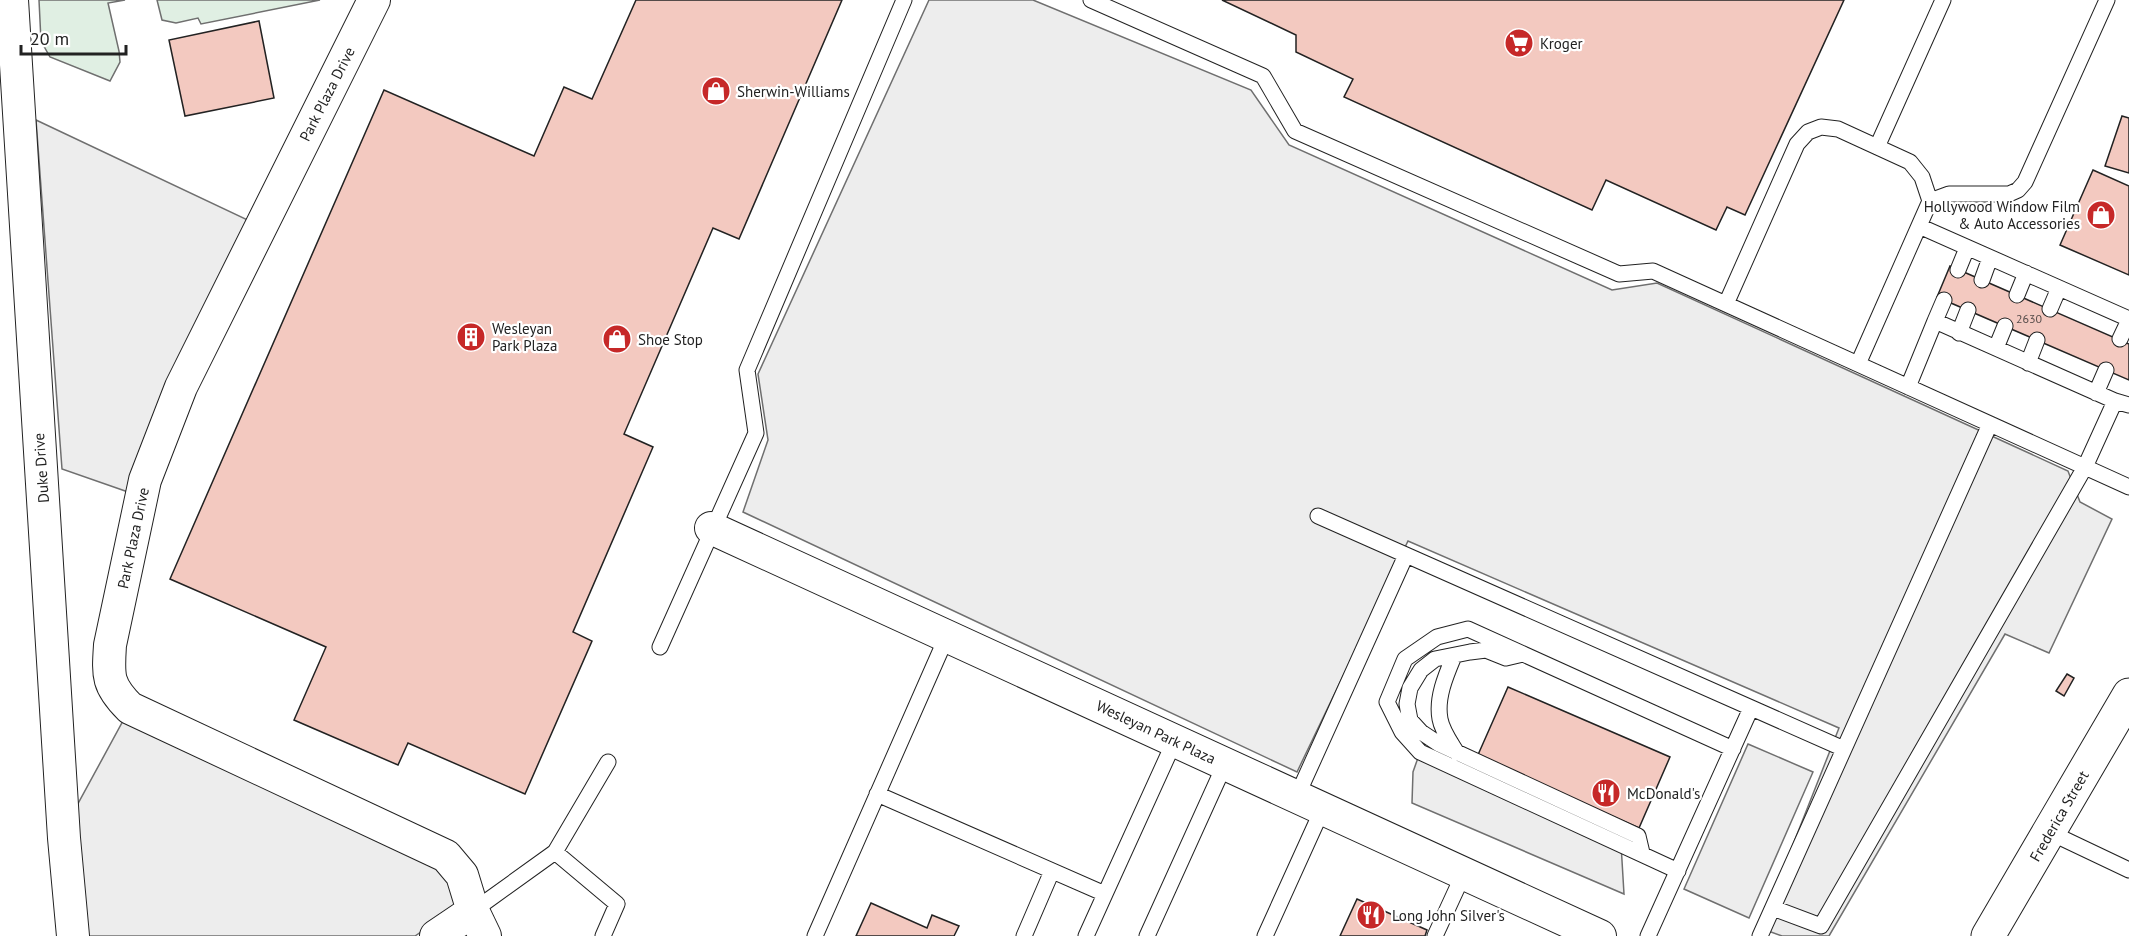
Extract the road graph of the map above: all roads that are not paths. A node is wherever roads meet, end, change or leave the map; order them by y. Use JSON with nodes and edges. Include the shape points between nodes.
{"nodes":[{"id":1,"x":12,"y":0,"type":"edge"},
{"id":2,"x":374,"y":0,"type":"edge"},
{"id":3,"x":904,"y":0,"type":"edge"},
{"id":4,"x":1091,"y":0,"type":"edge"},
{"id":5,"x":1943,"y":0,"type":"edge"},
{"id":6,"x":2107,"y":0,"type":"edge"},
{"id":7,"x":1876,"y":147,"type":"junction"},
{"id":8,"x":1930,"y":201,"type":"junction"},
{"id":9,"x":1919,"y":226,"type":"junction"},
{"id":10,"x":1967,"y":248,"type":"junction"},
{"id":11,"x":1990,"y":258,"type":"junction"},
{"id":12,"x":1958,"y":270,"type":"dead end"},
{"id":13,"x":2026,"y":273,"type":"junction"},
{"id":14,"x":1982,"y":280,"type":"dead end"},
{"id":15,"x":2059,"y":288,"type":"junction"},
{"id":16,"x":2017,"y":295,"type":"dead end"},
{"id":17,"x":1944,"y":300,"type":"dead end"},
{"id":18,"x":1726,"y":304,"type":"junction"},
{"id":19,"x":2050,"y":309,"type":"dead end"},
{"id":20,"x":1968,"y":310,"type":"dead end"},
{"id":21,"x":2129,"y":319,"type":"edge"},
{"id":22,"x":1935,"y":321,"type":"junction"},
{"id":23,"x":2005,"y":326,"type":"dead end"},
{"id":24,"x":1959,"y":333,"type":"junction"},
{"id":25,"x":2120,"y":339,"type":"dead end"},
{"id":26,"x":2037,"y":340,"type":"dead end"},
{"id":27,"x":1996,"y":348,"type":"junction"},
{"id":28,"x":2028,"y":363,"type":"junction"},
{"id":29,"x":1858,"y":364,"type":"junction"},
{"id":30,"x":2106,"y":370,"type":"dead end"},
{"id":31,"x":1908,"y":387,"type":"junction"},
{"id":32,"x":2096,"y":393,"type":"junction"},
{"id":33,"x":2122,"y":403,"type":"edge"},
{"id":34,"x":1990,"y":424,"type":"junction"},
{"id":35,"x":2085,"y":467,"type":"junction"},
{"id":36,"x":2129,"y":487,"type":"edge"},
{"id":37,"x":1318,"y":516,"type":"dead end"},
{"id":38,"x":711,"y":528,"type":"junction"},
{"id":39,"x":1406,"y":555,"type":"junction"},
{"id":40,"x":947,"y":636,"type":"junction"},
{"id":41,"x":660,"y":647,"type":"dead end"},
{"id":42,"x":1523,"y":654,"type":"junction"},
{"id":43,"x":1454,"y":656,"type":"junction"},
{"id":44,"x":2129,"y":695,"type":"edge"},
{"id":45,"x":1751,"y":708,"type":"junction"},
{"id":46,"x":1175,"y":740,"type":"junction"},
{"id":47,"x":1732,"y":749,"type":"junction"},
{"id":48,"x":1844,"y":749,"type":"junction"},
{"id":49,"x":1457,"y":753,"type":"junction"},
{"id":50,"x":608,"y":762,"type":"dead end"},
{"id":51,"x":1226,"y":764,"type":"junction"},
{"id":52,"x":877,"y":794,"type":"junction"},
{"id":53,"x":1310,"y":802,"type":"junction"},
{"id":54,"x":2049,"y":832,"type":"junction"},
{"id":55,"x":555,"y":852,"type":"junction"},
{"id":56,"x":1642,"y":853,"type":"junction"},
{"id":57,"x":2129,"y":870,"type":"edge"},
{"id":58,"x":1052,"y":871,"type":"junction"},
{"id":59,"x":1678,"y":871,"type":"junction"},
{"id":60,"x":1464,"y":873,"type":"junction"},
{"id":61,"x":1105,"y":894,"type":"junction"},
{"id":62,"x":1773,"y":908,"type":"junction"},
{"id":63,"x":479,"y":923,"type":"edge"},
{"id":64,"x":73,"y":936,"type":"edge"},
{"id":65,"x":436,"y":936,"type":"edge"},
{"id":66,"x":603,"y":936,"type":"edge"},
{"id":67,"x":815,"y":936,"type":"edge"},
{"id":68,"x":1024,"y":936,"type":"edge"},
{"id":69,"x":1086,"y":936,"type":"edge"},
{"id":70,"x":1147,"y":936,"type":"edge"},
{"id":71,"x":1265,"y":936,"type":"edge"},
{"id":72,"x":1435,"y":936,"type":"edge"},
{"id":73,"x":1600,"y":936,"type":"edge"},
{"id":74,"x":1648,"y":936,"type":"edge"},
{"id":75,"x":1760,"y":936,"type":"edge"},
{"id":76,"x":1988,"y":936,"type":"edge"}],
"edges":[{"from":1,"to":64,"type":"street","name":"Duke Drive"},
{"from":2,"to":63,"type":"street","name":"Park Plaza Drive","via":[[181,387],[145,480],[108,671],[114,692],[130,708],[446,855],[462,875]]},
{"from":3,"to":38,"type":"lane","via":[[747,370],[756,433]]},
{"from":4,"to":18,"type":"lane","via":[[1263,76],[1295,131],[1619,274],[1653,271]]},
{"from":5,"to":7,"type":"lane"},
{"from":6,"to":8,"type":"lane","via":[[2018,190],[2001,195],[1949,194]]},
{"from":7,"to":8,"type":"lane","via":[[1910,162],[1922,177]]},
{"from":7,"to":18,"type":"lane","via":[[1838,129],[1821,127],[1808,132],[1797,144]]},
{"from":8,"to":9,"type":"lane"},
{"from":9,"to":10,"type":"lane"},
{"from":9,"to":29,"type":"lane"},
{"from":10,"to":11,"type":"lane"},
{"from":10,"to":12,"type":"lane"},
{"from":11,"to":13,"type":"lane"},
{"from":11,"to":14,"type":"lane"},
{"from":13,"to":15,"type":"lane"},
{"from":13,"to":16,"type":"lane"},
{"from":15,"to":19,"type":"lane"},
{"from":15,"to":21,"type":"lane"},
{"from":17,"to":22,"type":"lane"},
{"from":18,"to":29,"type":"lane"},
{"from":20,"to":24,"type":"lane"},
{"from":21,"to":25,"type":"lane"},
{"from":22,"to":24,"type":"lane"},
{"from":22,"to":31,"type":"lane"},
{"from":23,"to":27,"type":"lane"},
{"from":24,"to":27,"type":"lane"},
{"from":26,"to":28,"type":"lane"},
{"from":27,"to":28,"type":"lane"},
{"from":28,"to":32,"type":"lane"},
{"from":29,"to":31,"type":"lane"},
{"from":30,"to":32,"type":"lane"},
{"from":31,"to":34,"type":"lane"},
{"from":32,"to":33,"type":"lane"},
{"from":33,"to":35,"type":"lane"},
{"from":34,"to":35,"type":"lane"},
{"from":34,"to":48,"type":"lane"},
{"from":35,"to":36,"type":"lane"},
{"from":35,"to":62,"type":"lane","via":[[1821,926]]},
{"from":37,"to":39,"type":"lane"},
{"from":38,"to":40,"type":"street","name":"Wesleyan Park Plaza"},
{"from":38,"to":41,"type":"lane"},
{"from":39,"to":45,"type":"lane"},
{"from":39,"to":53,"type":"lane"},
{"from":40,"to":46,"type":"street","name":"Wesleyan Park Plaza"},
{"from":40,"to":52,"type":"lane"},
{"from":42,"to":43,"type":"lane","via":[[1506,658],[1486,650]]},
{"from":42,"to":47,"type":"lane"},
{"from":42,"to":56,"type":"lane","via":[[1468,629],[1437,637],[1405,658],[1387,702],[1402,732],[1420,752]]},
{"from":43,"to":49,"type":"lane","via":[[1445,676],[1440,720]]},
{"from":43,"to":49,"type":"lane","via":[[1435,659],[1421,670],[1410,688],[1407,704],[1410,720],[1421,732]]},
{"from":44,"to":54,"type":"main road","name":"Frederica Street"},
{"from":45,"to":47,"type":"lane"},
{"from":45,"to":48,"type":"lane"},
{"from":46,"to":51,"type":"street","name":"Wesleyan Park Plaza"},
{"from":46,"to":61,"type":"lane"},
{"from":47,"to":59,"type":"lane"},
{"from":48,"to":62,"type":"lane"},
{"from":49,"to":56,"type":"lane","via":[[1638,836]]},
{"from":50,"to":55,"type":"lane"},
{"from":51,"to":53,"type":"street","name":"Wesleyan Park Plaza"},
{"from":51,"to":70,"type":"lane"},
{"from":52,"to":58,"type":"lane"},
{"from":52,"to":67,"type":"lane"},
{"from":53,"to":60,"type":"street","name":"Wesleyan Park Plaza"},
{"from":53,"to":71,"type":"lane"},
{"from":54,"to":57,"type":"lane"},
{"from":54,"to":76,"type":"main road","name":"Frederica Street"},
{"from":55,"to":63,"type":"lane"},
{"from":55,"to":66,"type":"lane","via":[[617,904]]},
{"from":56,"to":59,"type":"lane"},
{"from":58,"to":61,"type":"lane"},
{"from":58,"to":68,"type":"lane"},
{"from":59,"to":74,"type":"lane"},
{"from":60,"to":72,"type":"lane"},
{"from":60,"to":73,"type":"street","name":"Wesleyan Park Plaza"},
{"from":61,"to":69,"type":"lane"},
{"from":62,"to":75,"type":"lane"},
{"from":63,"to":65,"type":"street"}]}
